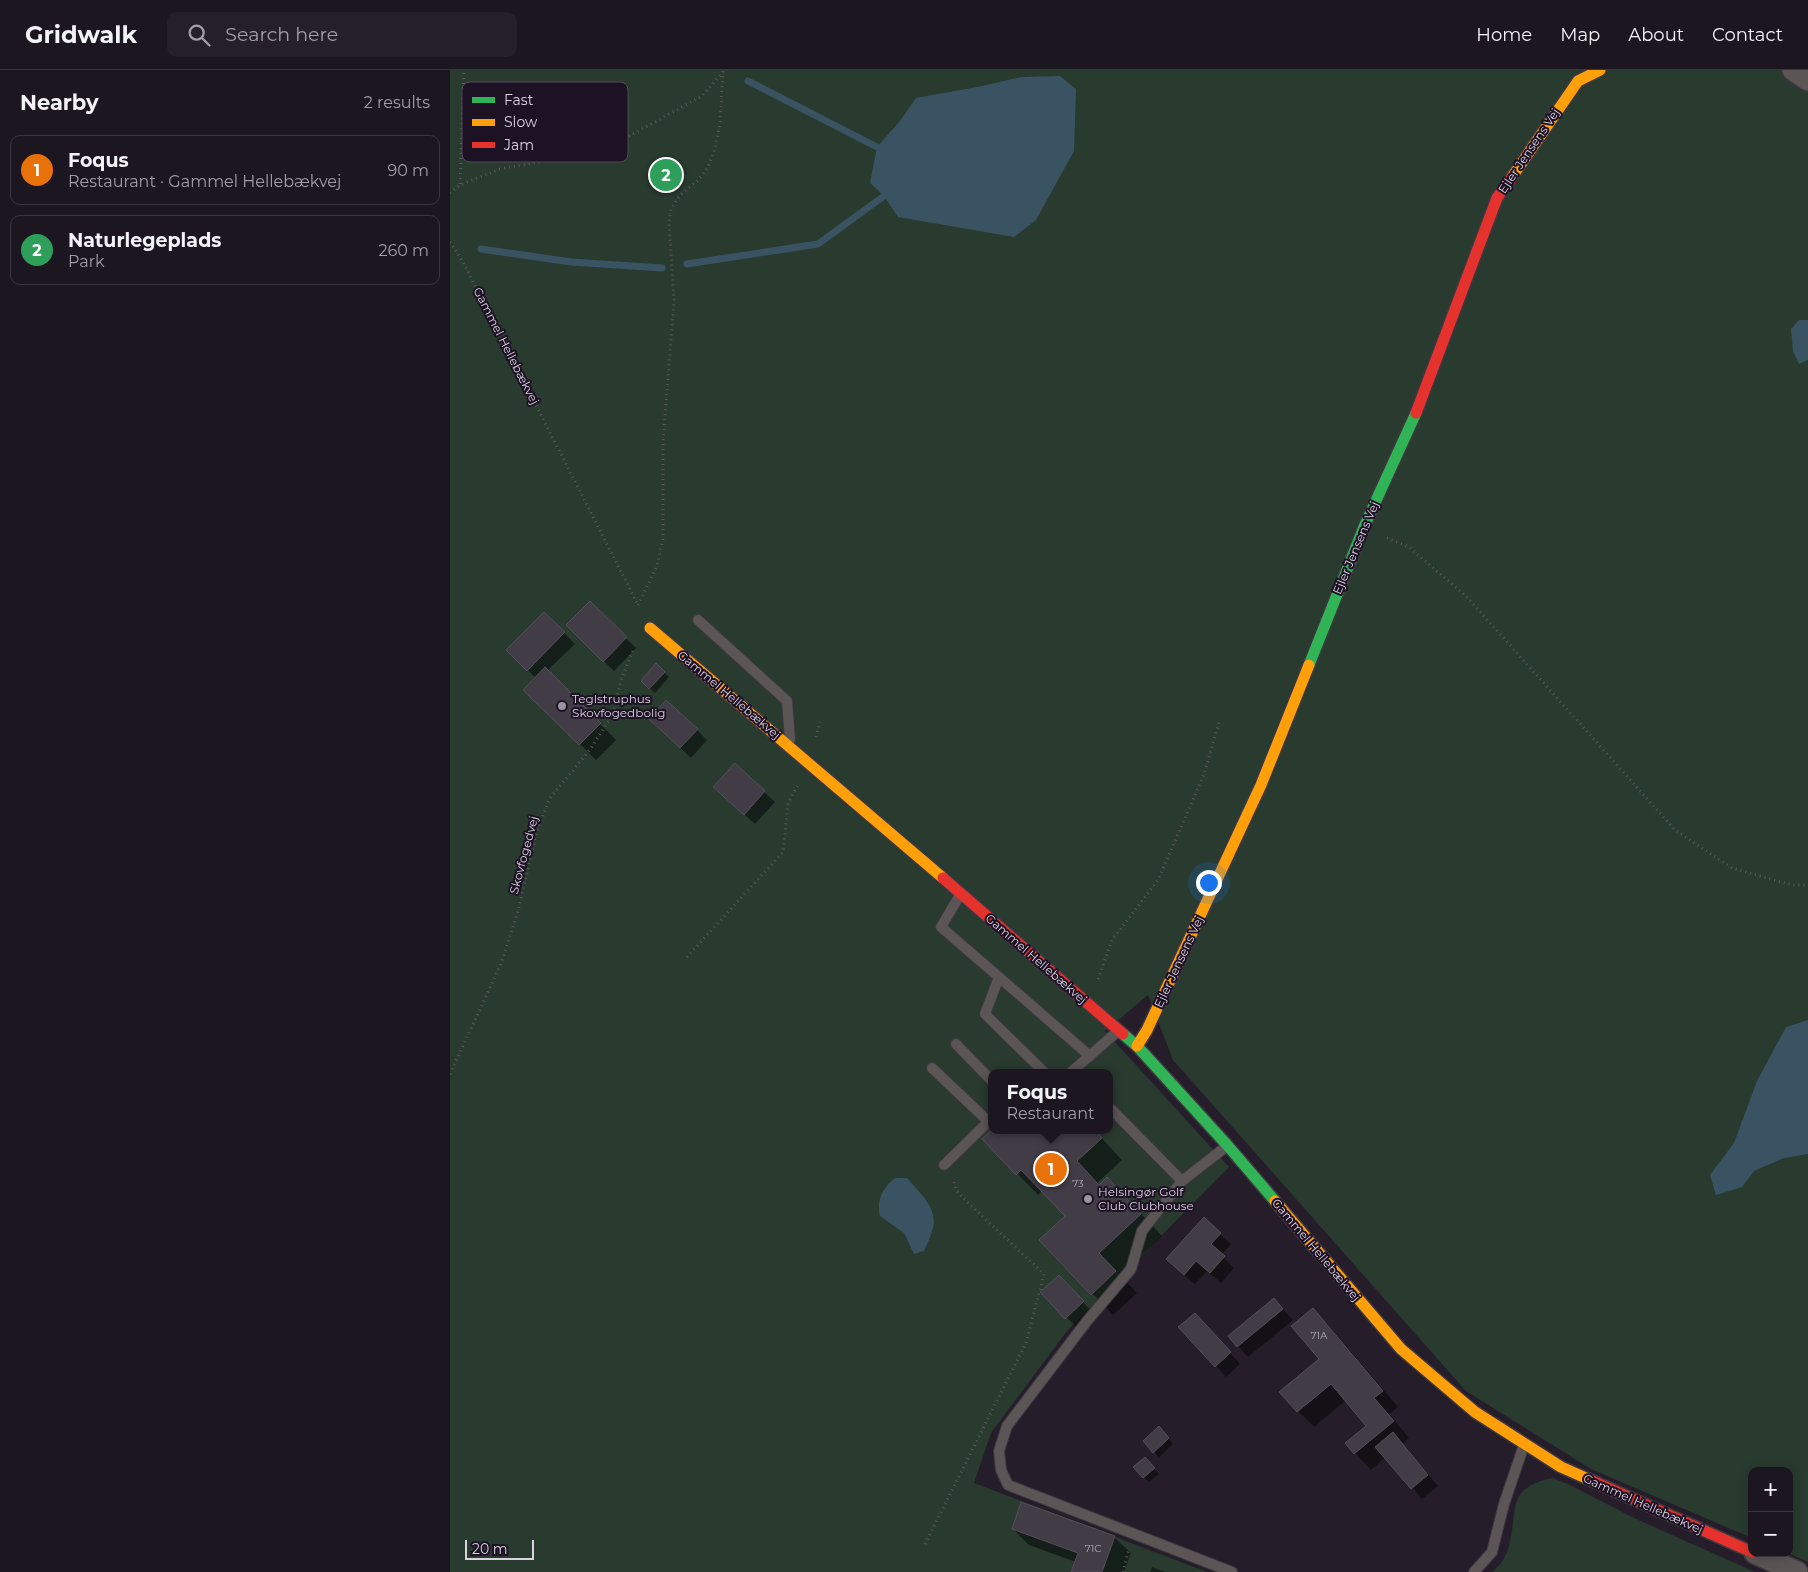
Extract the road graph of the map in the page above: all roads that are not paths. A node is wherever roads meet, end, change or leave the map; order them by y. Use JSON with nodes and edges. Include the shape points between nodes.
{"nodes":[{"id":1,"x":1600,"y":70,"type":"edge"},
{"id":2,"x":1793,"y":70,"type":"edge"},
{"id":3,"x":1808,"y":80,"type":"edge"},
{"id":4,"x":698,"y":620,"type":"dead end"},
{"id":5,"x":650,"y":628,"type":"road end"},
{"id":6,"x":790,"y":746,"type":"junction"},
{"id":7,"x":961,"y":894,"type":"junction"},
{"id":8,"x":999,"y":977,"type":"junction"},
{"id":9,"x":1119,"y":1031,"type":"junction"},
{"id":10,"x":956,"y":1044,"type":"dead end"},
{"id":11,"x":1137,"y":1046,"type":"junction"},
{"id":12,"x":1090,"y":1056,"type":"junction"},
{"id":13,"x":932,"y":1068,"type":"dead end"},
{"id":14,"x":1041,"y":1069,"type":"edge"},
{"id":15,"x":1076,"y":1069,"type":"edge"},
{"id":16,"x":988,"y":1077,"type":"edge"},
{"id":17,"x":1113,"y":1111,"type":"edge"},
{"id":18,"x":988,"y":1117,"type":"edge"},
{"id":19,"x":988,"y":1123,"type":"edge"},
{"id":20,"x":1228,"y":1146,"type":"junction"},
{"id":21,"x":944,"y":1165,"type":"dead end"},
{"id":22,"x":1182,"y":1181,"type":"junction"},
{"id":23,"x":1524,"y":1444,"type":"junction"},
{"id":24,"x":1748,"y":1550,"type":"edge"},
{"id":25,"x":1764,"y":1557,"type":"edge"},
{"id":26,"x":1232,"y":1572,"type":"edge"},
{"id":27,"x":1474,"y":1572,"type":"edge"},
{"id":28,"x":1797,"y":1572,"type":"edge"}],
"edges":[{"from":1,"to":11,"type":"street","name":"Ejler Jensens Vej","via":[[1578,81],[1497,198],[1412,422],[1364,527],[1262,785]]},
{"from":2,"to":3,"type":"street"},
{"from":4,"to":6,"type":"lane","via":[[787,701]]},
{"from":5,"to":6,"type":"street","name":"Gammel Hellebækvej"},
{"from":6,"to":7,"type":"street","name":"Gammel Hellebækvej"},
{"from":7,"to":8,"type":"lane","via":[[941,927]]},
{"from":7,"to":9,"type":"street","name":"Gammel Hellebækvej"},
{"from":8,"to":12,"type":"lane"},
{"from":8,"to":14,"type":"lane","via":[[985,1014]]},
{"from":9,"to":11,"type":"street","name":"Gammel Hellebækvej"},
{"from":9,"to":12,"type":"lane"},
{"from":10,"to":16,"type":"lane"},
{"from":11,"to":20,"type":"street","name":"Gammel Hellebækvej"},
{"from":12,"to":15,"type":"lane"},
{"from":13,"to":18,"type":"lane"},
{"from":17,"to":22,"type":"lane"},
{"from":19,"to":21,"type":"lane"},
{"from":20,"to":22,"type":"lane"},
{"from":20,"to":23,"type":"street","name":"Gammel Hellebækvej","via":[[1401,1349],[1475,1412]]},
{"from":22,"to":26,"type":"lane","via":[[1142,1231],[1131,1268],[1007,1426],[1000,1451],[1001,1470],[1008,1485]]},
{"from":23,"to":24,"type":"street","name":"Gammel Hellebækvej","via":[[1561,1467]]},
{"from":23,"to":27,"type":"lane","via":[[1492,1552]]},
{"from":25,"to":28,"type":"street","name":"Gammel Hellebækvej"}]}
